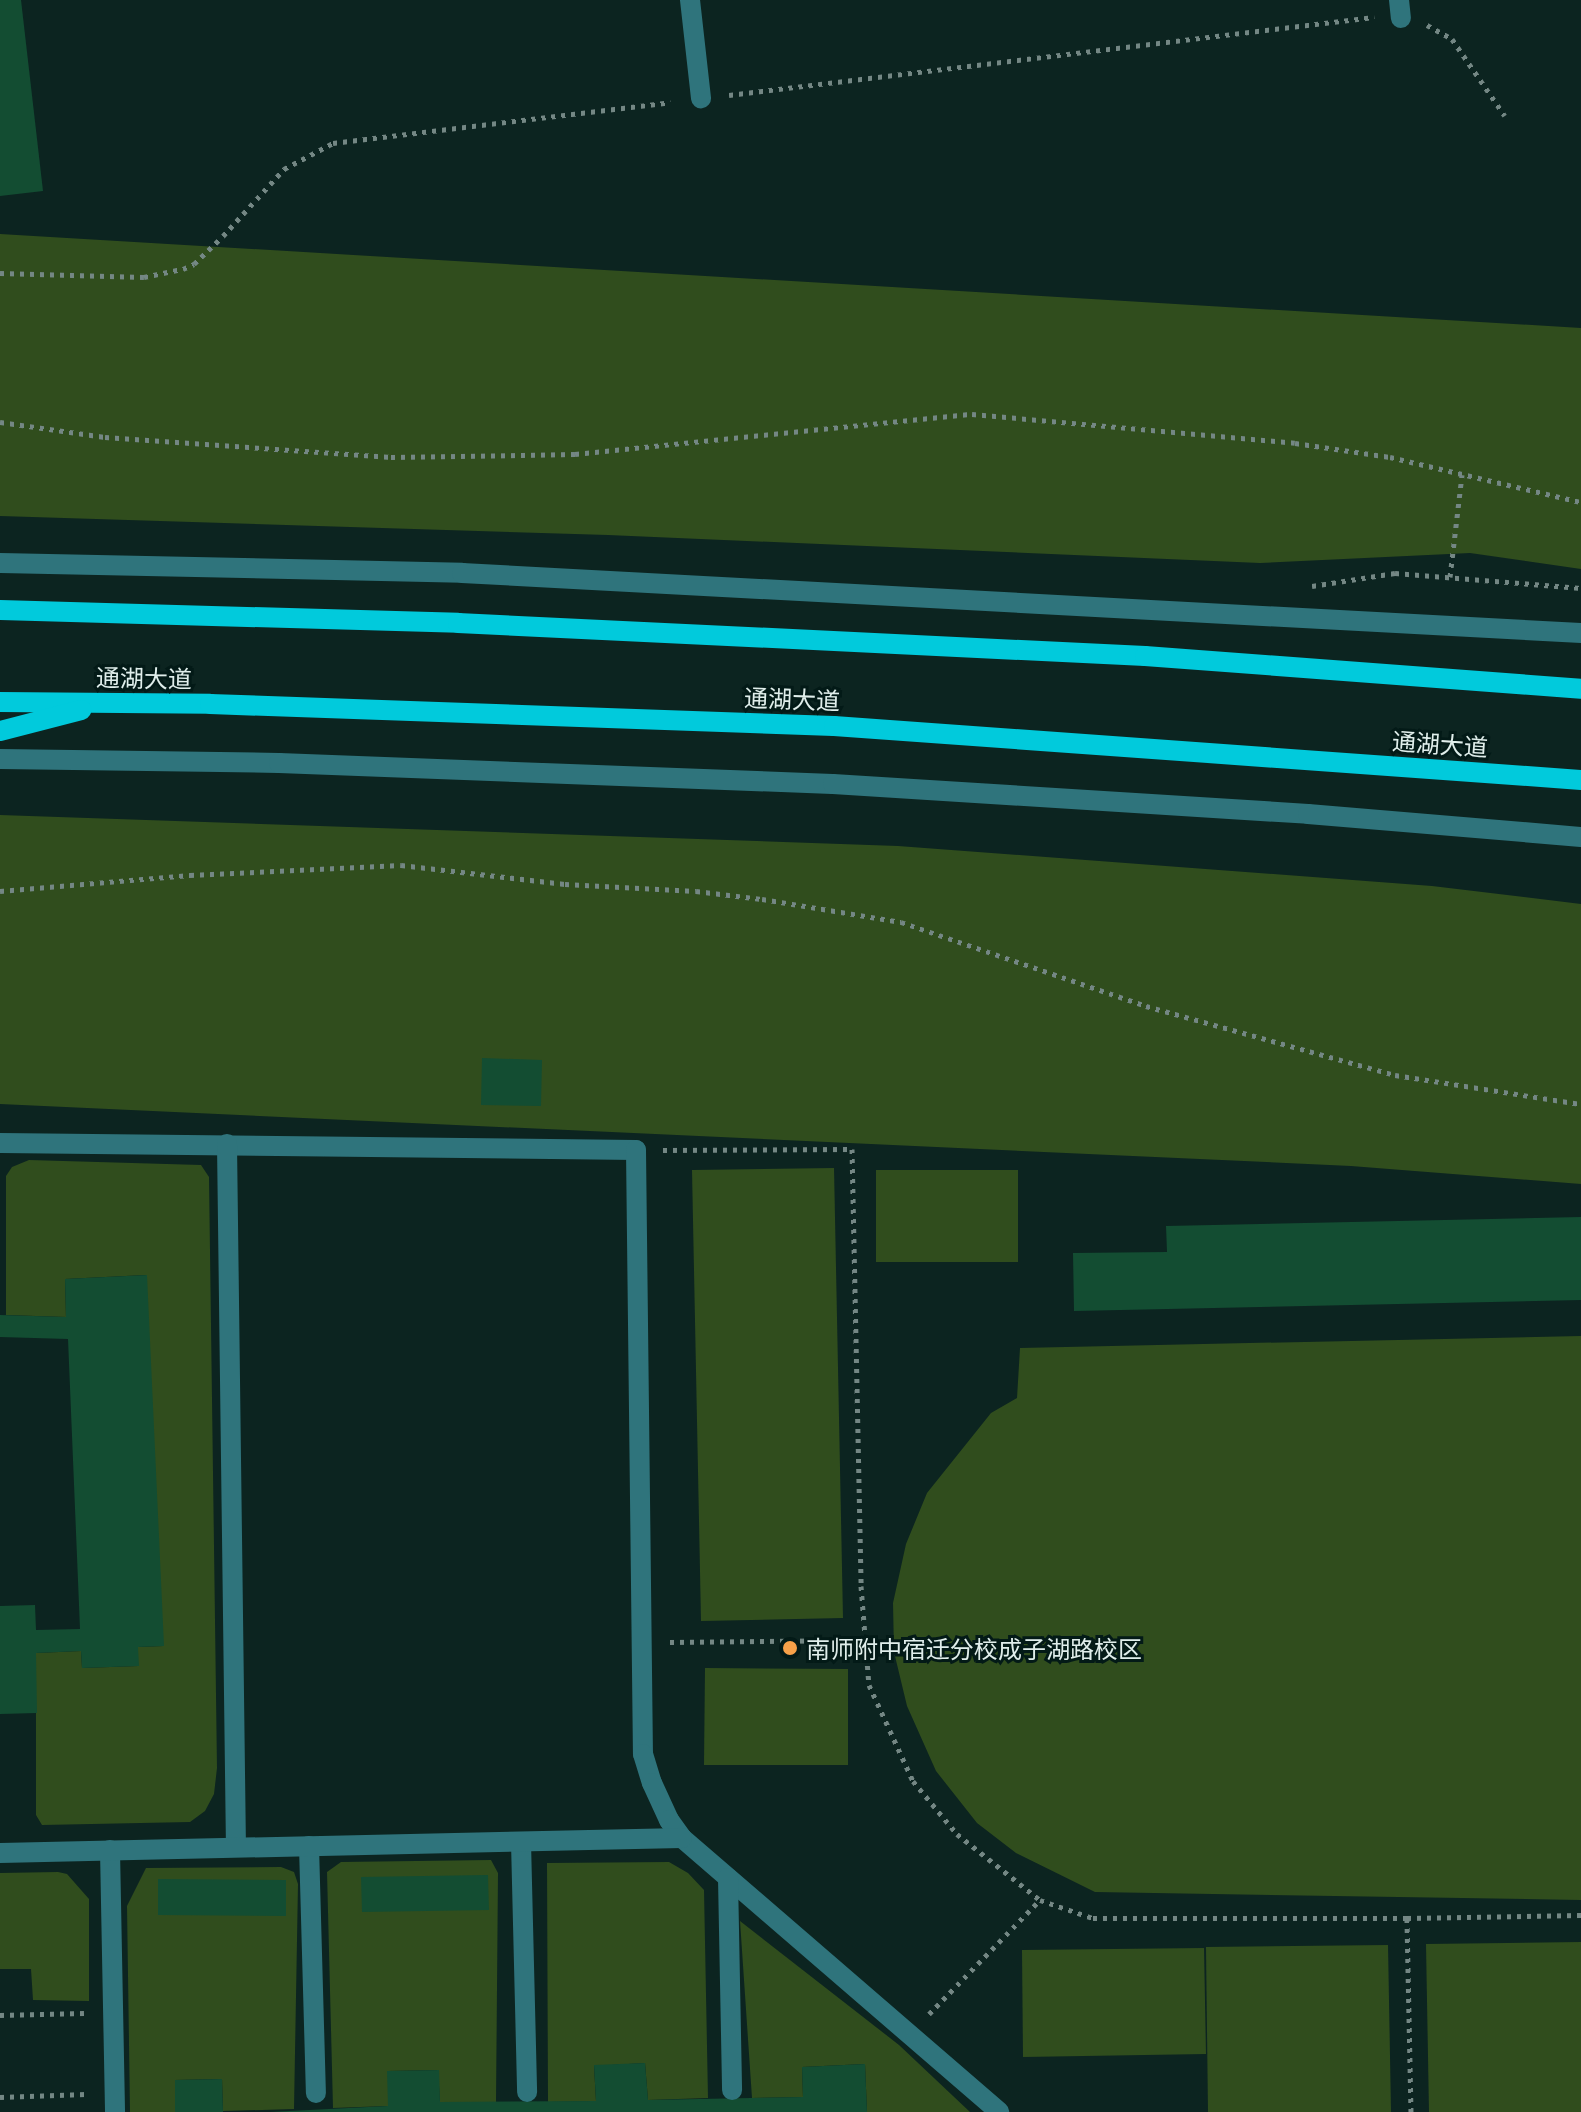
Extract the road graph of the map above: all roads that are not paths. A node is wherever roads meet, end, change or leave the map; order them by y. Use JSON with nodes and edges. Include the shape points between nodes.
{"nodes":[{"id":1,"x":690,"y":0,"type":"edge"},
{"id":2,"x":701,"y":98,"type":"road end"},
{"id":3,"x":0,"y":563,"type":"edge"},
{"id":4,"x":0,"y":610,"type":"edge"},
{"id":5,"x":1581,"y":633,"type":"edge"},
{"id":6,"x":1581,"y":689,"type":"edge"},
{"id":7,"x":0,"y":702,"type":"edge"},
{"id":8,"x":109,"y":703,"type":"junction"},
{"id":9,"x":0,"y":731,"type":"edge"},
{"id":10,"x":0,"y":759,"type":"edge"},
{"id":11,"x":1581,"y":780,"type":"edge"},
{"id":12,"x":1581,"y":837,"type":"edge"},
{"id":13,"x":0,"y":1143,"type":"edge"},
{"id":14,"x":227,"y":1144,"type":"junction"},
{"id":15,"x":682,"y":1838,"type":"junction"},
{"id":16,"x":521,"y":1842,"type":"junction"},
{"id":17,"x":309,"y":1846,"type":"junction"},
{"id":18,"x":236,"y":1847,"type":"junction"},
{"id":19,"x":110,"y":1850,"type":"junction"},
{"id":20,"x":0,"y":1853,"type":"edge"},
{"id":21,"x":728,"y":1878,"type":"junction"},
{"id":22,"x":732,"y":2090,"type":"dead end"},
{"id":23,"x":527,"y":2092,"type":"dead end"},
{"id":24,"x":316,"y":2093,"type":"dead end"},
{"id":25,"x":115,"y":2103,"type":"edge"},
{"id":26,"x":999,"y":2112,"type":"edge"}],
"edges":[{"from":1,"to":2,"type":"street"},
{"from":3,"to":5,"type":"street","via":[[462,573]]},
{"from":4,"to":6,"type":"main road","via":[[458,623],[1129,655]]},
{"from":7,"to":8,"type":"main road","name":"通湖大道"},
{"from":8,"to":9,"type":"main road"},
{"from":8,"to":11,"type":"main road","name":"通湖大道","via":[[834,726]]},
{"from":10,"to":12,"type":"street","via":[[279,763],[833,784]]},
{"from":13,"to":14,"type":"street"},
{"from":14,"to":15,"type":"street","via":[[636,1150],[643,1754],[669,1820]]},
{"from":14,"to":18,"type":"street"},
{"from":15,"to":16,"type":"street"},
{"from":15,"to":21,"type":"street"},
{"from":16,"to":17,"type":"street"},
{"from":16,"to":23,"type":"street"},
{"from":17,"to":18,"type":"street"},
{"from":17,"to":24,"type":"street"},
{"from":18,"to":19,"type":"street"},
{"from":19,"to":20,"type":"street"},
{"from":19,"to":25,"type":"street"},
{"from":21,"to":22,"type":"street"},
{"from":21,"to":26,"type":"street"}]}
